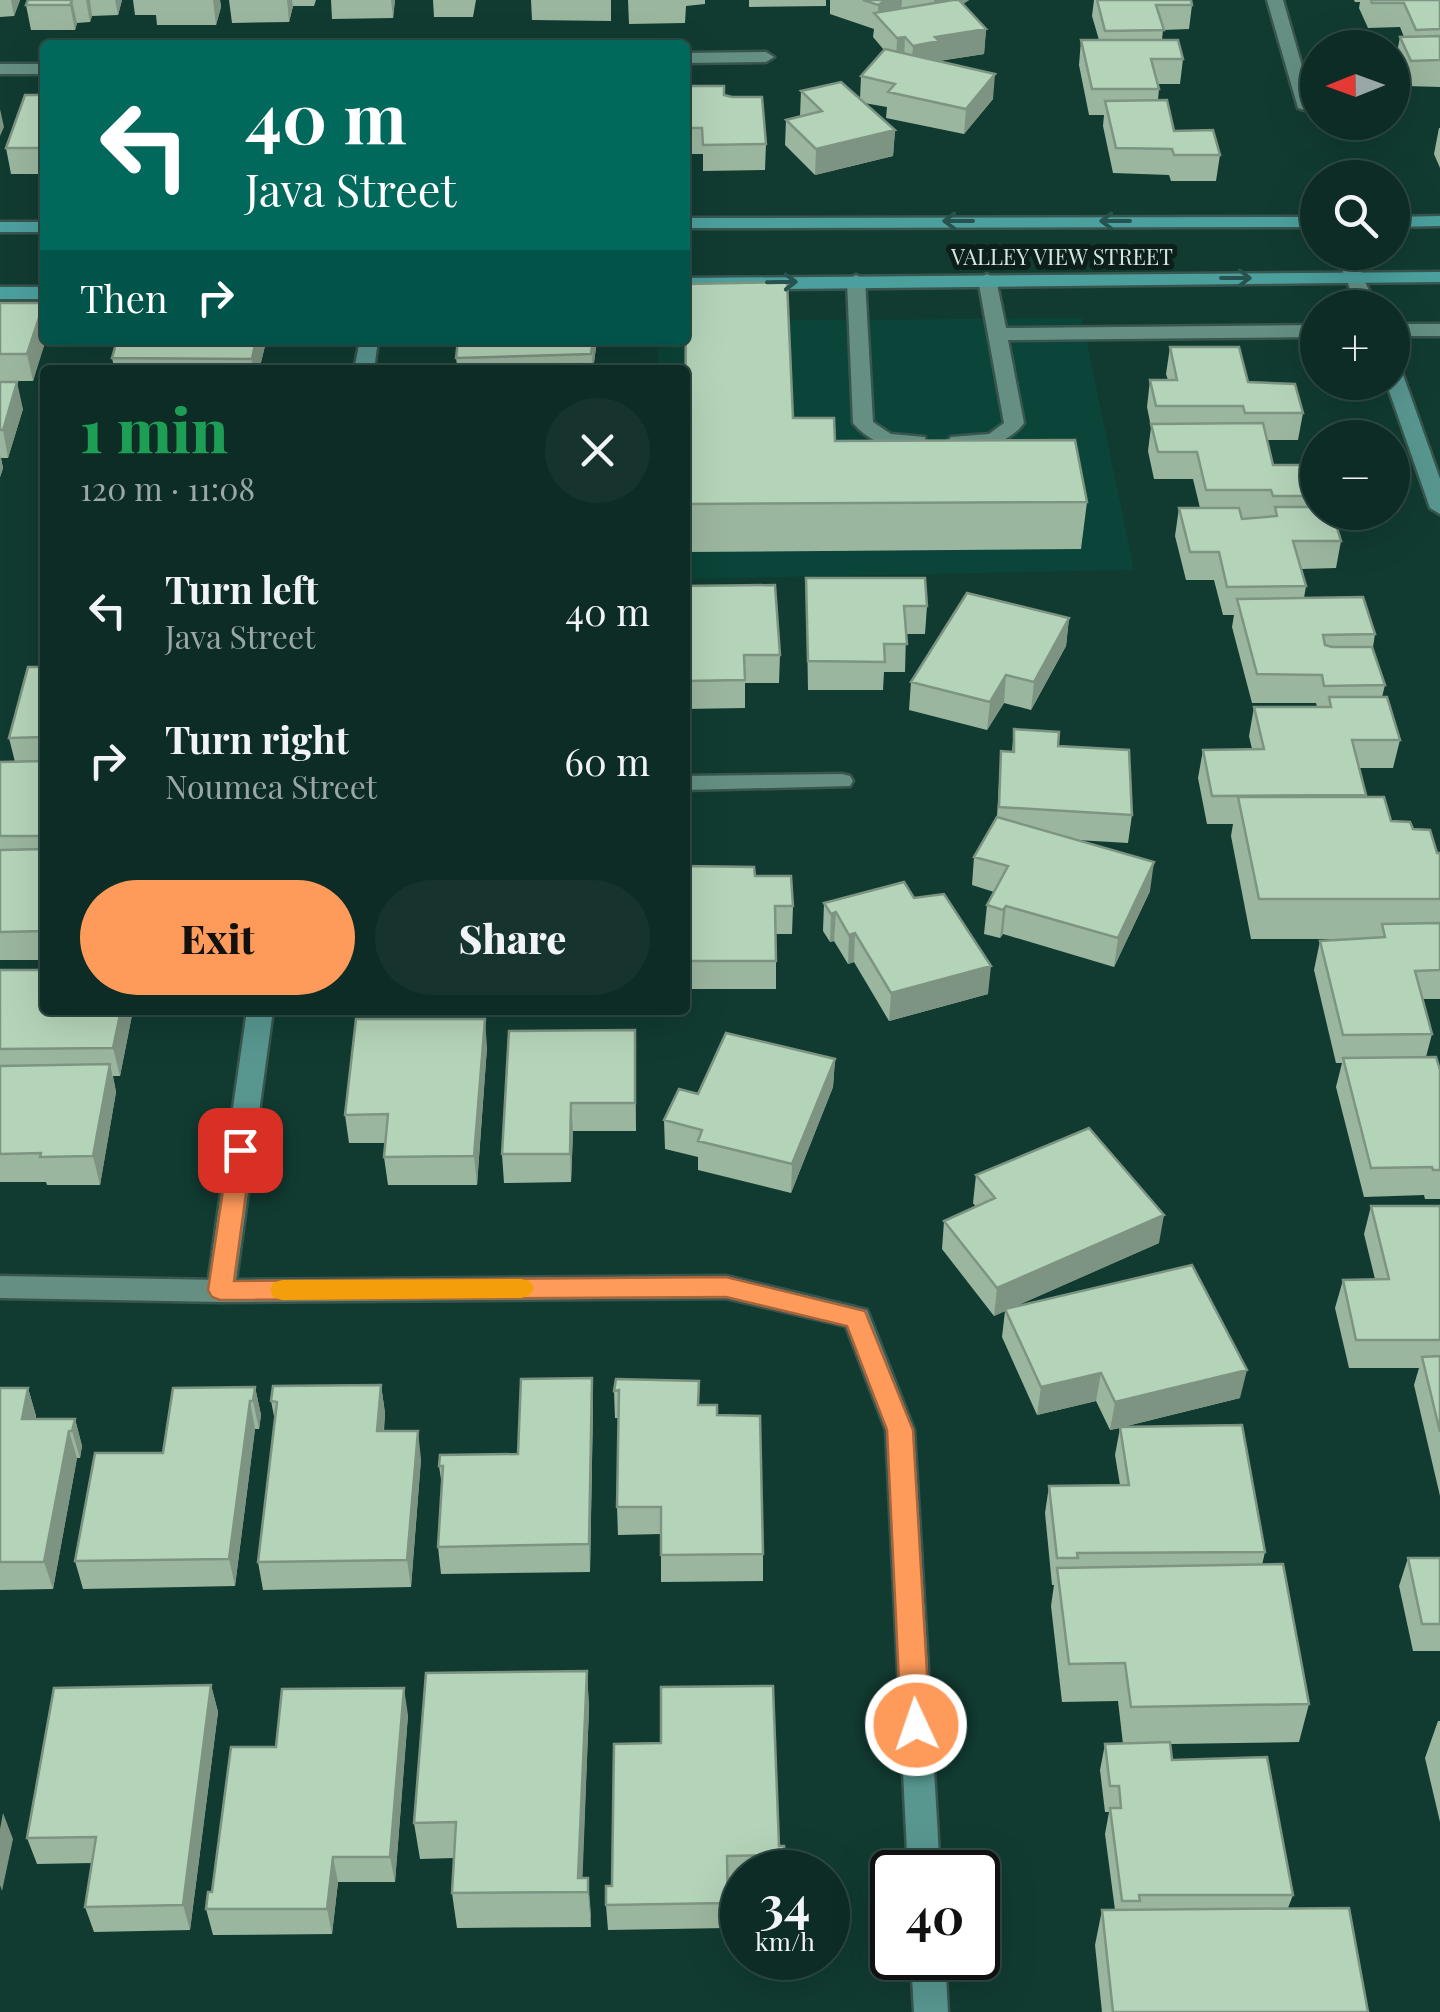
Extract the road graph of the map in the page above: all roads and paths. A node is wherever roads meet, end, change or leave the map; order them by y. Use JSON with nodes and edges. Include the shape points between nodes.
{"nodes":[{"id":1,"x":1275,"y":0,"type":"edge"},
{"id":2,"x":766,"y":57,"type":"dead end"},
{"id":3,"x":690,"y":58,"type":"edge"},
{"id":4,"x":0,"y":69,"type":"edge"},
{"id":5,"x":40,"y":69,"type":"edge"},
{"id":6,"x":1300,"y":87,"type":"edge"},
{"id":7,"x":1440,"y":221,"type":"edge"},
{"id":8,"x":1300,"y":222,"type":"edge"},
{"id":9,"x":1410,"y":222,"type":"edge"},
{"id":10,"x":690,"y":223,"type":"edge"},
{"id":11,"x":0,"y":227,"type":"edge"},
{"id":12,"x":40,"y":227,"type":"edge"},
{"id":13,"x":1350,"y":270,"type":"edge"},
{"id":14,"x":1440,"y":277,"type":"edge"},
{"id":15,"x":1352,"y":278,"type":"junction"},
{"id":16,"x":987,"y":279,"type":"junction"},
{"id":17,"x":856,"y":280,"type":"junction"},
{"id":18,"x":690,"y":284,"type":"edge"},
{"id":19,"x":1358,"y":290,"type":"edge"},
{"id":20,"x":0,"y":293,"type":"edge"},
{"id":21,"x":40,"y":293,"type":"edge"},
{"id":22,"x":1410,"y":330,"type":"edge"},
{"id":23,"x":1440,"y":330,"type":"edge"},
{"id":24,"x":1300,"y":331,"type":"edge"},
{"id":25,"x":998,"y":334,"type":"junction"},
{"id":26,"x":1402,"y":400,"type":"edge"},
{"id":27,"x":1440,"y":508,"type":"edge"},
{"id":28,"x":842,"y":782,"type":"dead end"},
{"id":29,"x":690,"y":783,"type":"edge"},
{"id":30,"x":259,"y":1015,"type":"edge"},
{"id":31,"x":0,"y":1287,"type":"edge"},
{"id":32,"x":220,"y":1290,"type":"junction"},
{"id":33,"x":923,"y":1850,"type":"edge"},
{"id":34,"x":929,"y":1980,"type":"edge"},
{"id":35,"x":931,"y":2012,"type":"edge"}],
"edges":[{"from":1,"to":6,"type":"street"},
{"from":2,"to":3,"type":"street"},
{"from":4,"to":5,"type":"street"},
{"from":7,"to":9,"type":"main road"},
{"from":8,"to":10,"type":"main road","name":"VALLEY VIEW STREET","one_way":true},
{"from":11,"to":12,"type":"main road"},
{"from":13,"to":15,"type":"street"},
{"from":14,"to":15,"type":"main road","name":"VALLEY VIEW STREET"},
{"from":16,"to":15,"type":"main road","name":"VALLEY VIEW STREET","one_way":true},
{"from":15,"to":19,"type":"street"},
{"from":16,"to":17,"type":"main road","name":"VALLEY VIEW STREET"},
{"from":16,"to":25,"type":"street"},
{"from":18,"to":17,"type":"main road","name":"VALLEY VIEW STREET","one_way":true},
{"from":17,"to":25,"type":"street","via":[[863,423],[889,442],[1007,435],[1014,423]]},
{"from":20,"to":21,"type":"main road"},
{"from":22,"to":23,"type":"street"},
{"from":24,"to":25,"type":"street"},
{"from":26,"to":27,"type":"street"},
{"from":28,"to":29,"type":"street"},
{"from":30,"to":32,"type":"street"},
{"from":31,"to":32,"type":"street"},
{"from":32,"to":33,"type":"street","via":[[726,1287],[856,1318],[900,1430]]},
{"from":34,"to":35,"type":"street"}]}
